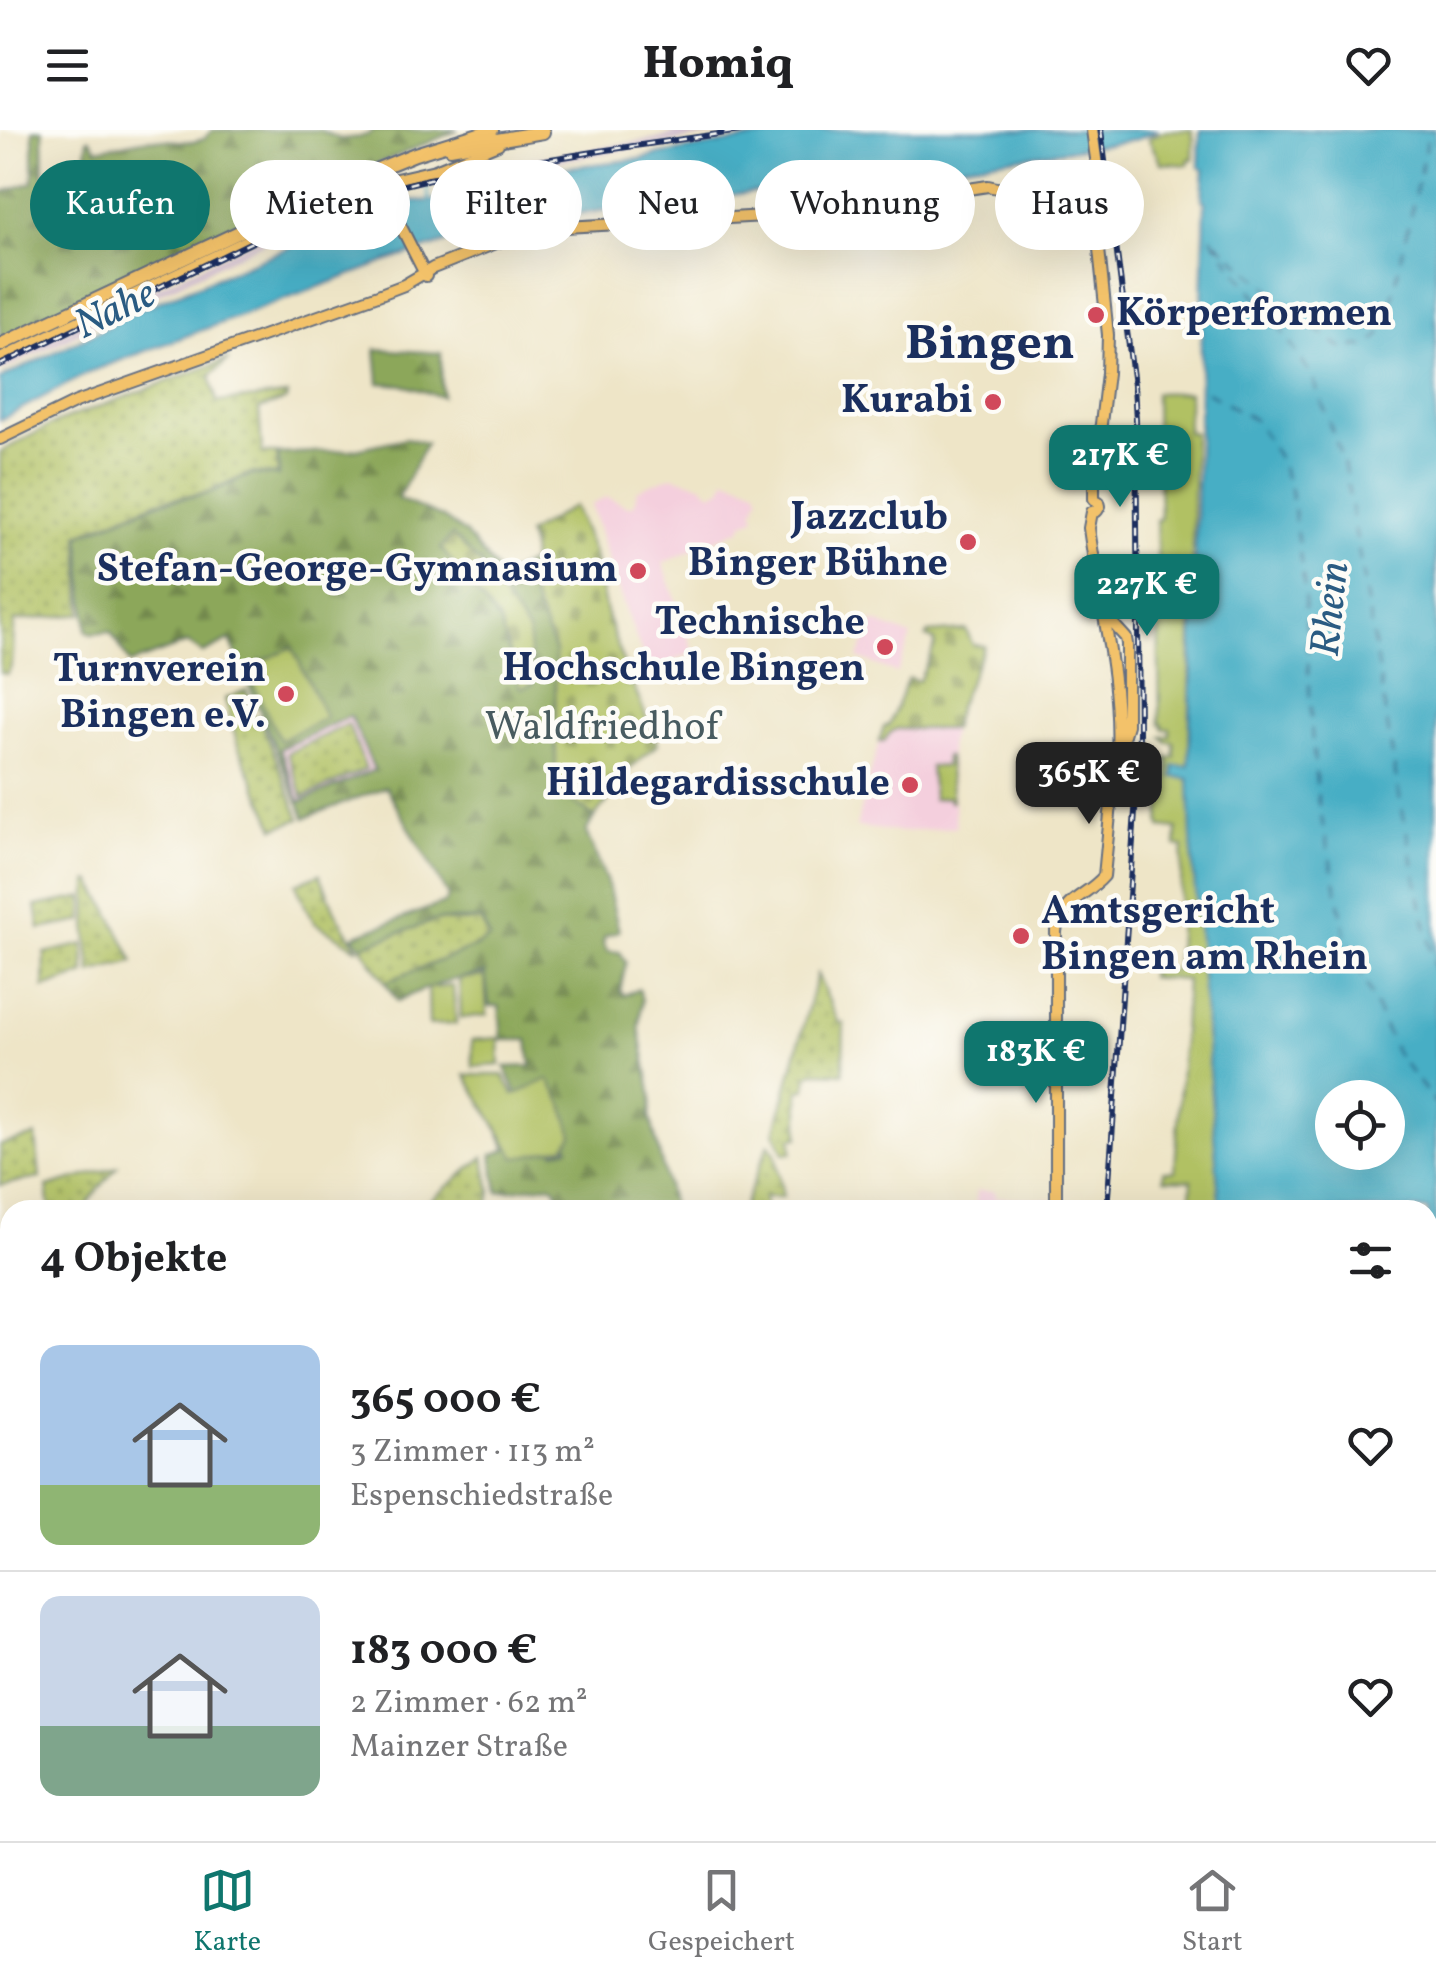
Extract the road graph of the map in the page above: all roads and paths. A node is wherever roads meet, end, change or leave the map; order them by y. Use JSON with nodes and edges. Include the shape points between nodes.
{"nodes":[{"id":1,"x":492,"y":130,"type":"edge"},
{"id":2,"x":1092,"y":130,"type":"edge"},
{"id":3,"x":548,"y":131,"type":"edge"},
{"id":4,"x":428,"y":150,"type":"junction"},
{"id":5,"x":1096,"y":160,"type":"edge"},
{"id":6,"x":410,"y":178,"type":"edge"},
{"id":7,"x":995,"y":188,"type":"edge"},
{"id":8,"x":410,"y":243,"type":"edge"},
{"id":9,"x":230,"y":248,"type":"edge"},
{"id":10,"x":1098,"y":250,"type":"edge"},
{"id":11,"x":423,"y":271,"type":"junction"},
{"id":12,"x":0,"y":345,"type":"edge"},
{"id":13,"x":0,"y":359,"type":"edge"},
{"id":14,"x":0,"y":439,"type":"edge"},
{"id":15,"x":1104,"y":612,"type":"junction"},
{"id":16,"x":1120,"y":631,"type":"junction"},
{"id":17,"x":1108,"y":640,"type":"junction"},
{"id":18,"x":1122,"y":725,"type":"junction"},
{"id":19,"x":1056,"y":1200,"type":"edge"}],
"edges":[{"from":1,"to":4,"type":"highway"},
{"from":2,"to":5,"type":"main road"},
{"from":3,"to":4,"type":"highway"},
{"from":3,"to":6,"type":"main road"},
{"from":4,"to":12,"type":"highway"},
{"from":7,"to":11,"type":"main road","via":[[804,214],[536,230]]},
{"from":8,"to":11,"type":"main road"},
{"from":9,"to":13,"type":"main road"},
{"from":10,"to":15,"type":"main road","via":[[1108,328],[1089,528]]},
{"from":11,"to":14,"type":"main road","via":[[378,295],[76,402]]},
{"from":15,"to":16,"type":"main road"},
{"from":15,"to":17,"type":"main road"},
{"from":16,"to":17,"type":"main road"},
{"from":16,"to":18,"type":"main road","via":[[1127,644]]},
{"from":17,"to":18,"type":"main road"},
{"from":18,"to":19,"type":"main road","via":[[1104,876],[1058,920]]}]}
